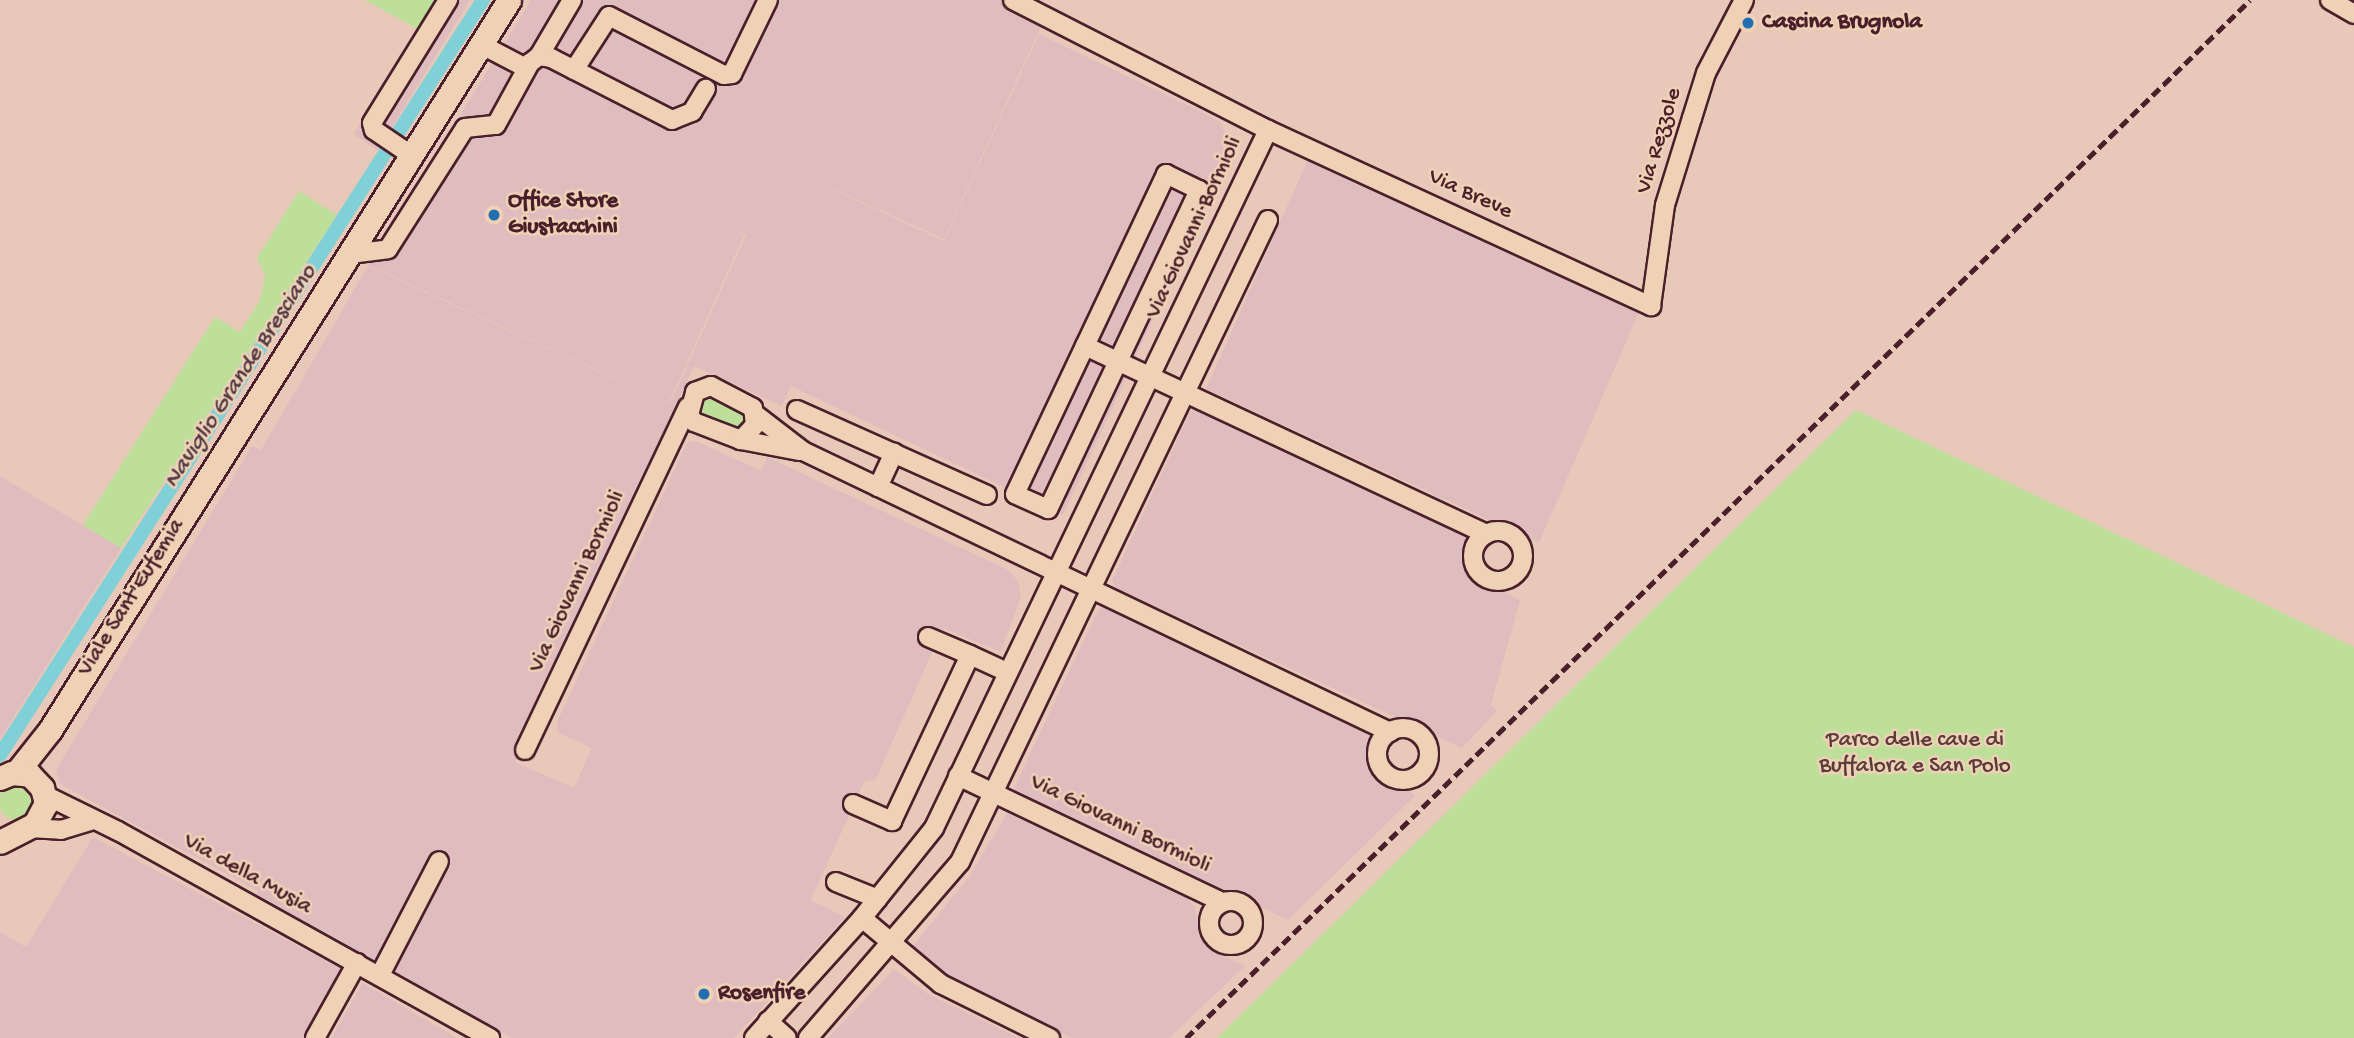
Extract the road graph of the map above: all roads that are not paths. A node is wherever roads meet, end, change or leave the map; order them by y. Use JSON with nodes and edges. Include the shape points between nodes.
{"nodes":[{"id":1,"x":448,"y":0,"type":"edge"},
{"id":2,"x":509,"y":0,"type":"edge"},
{"id":3,"x":572,"y":0,"type":"edge"},
{"id":4,"x":768,"y":0,"type":"edge"},
{"id":5,"x":1013,"y":0,"type":"edge"},
{"id":6,"x":1744,"y":0,"type":"edge"},
{"id":7,"x":2330,"y":0,"type":"edge"},
{"id":8,"x":2354,"y":14,"type":"edge"},
{"id":9,"x":480,"y":44,"type":"junction"},
{"id":10,"x":533,"y":62,"type":"junction"},
{"id":11,"x":574,"y":70,"type":"junction"},
{"id":12,"x":706,"y":89,"type":"dead end"},
{"id":13,"x":1268,"y":130,"type":"junction"},
{"id":14,"x":405,"y":151,"type":"junction"},
{"id":15,"x":1268,"y":220,"type":"dead end"},
{"id":16,"x":350,"y":254,"type":"junction"},
{"id":17,"x":1651,"y":306,"type":"joint"},
{"id":18,"x":1085,"y":346,"type":"junction"},
{"id":19,"x":1118,"y":361,"type":"junction"},
{"id":20,"x":1152,"y":376,"type":"junction"},
{"id":21,"x":1186,"y":393,"type":"junction"},
{"id":22,"x":797,"y":410,"type":"dead end"},
{"id":23,"x":691,"y":415,"type":"junction"},
{"id":24,"x":756,"y":415,"type":"junction"},
{"id":25,"x":741,"y":440,"type":"junction"},
{"id":26,"x":803,"y":451,"type":"junction"},
{"id":27,"x":894,"y":453,"type":"junction"},
{"id":28,"x":878,"y":487,"type":"junction"},
{"id":29,"x":987,"y":495,"type":"dead end"},
{"id":30,"x":1486,"y":534,"type":"dead end"},
{"id":31,"x":1052,"y":574,"type":"junction"},
{"id":32,"x":1091,"y":592,"type":"junction"},
{"id":33,"x":928,"y":637,"type":"dead end"},
{"id":34,"x":970,"y":656,"type":"junction"},
{"id":35,"x":1007,"y":672,"type":"junction"},
{"id":36,"x":50,"y":730,"type":"junction"},
{"id":37,"x":1390,"y":732,"type":"dead end"},
{"id":38,"x":526,"y":750,"type":"dead end"},
{"id":39,"x":5,"y":775,"type":"edge"},
{"id":40,"x":958,"y":776,"type":"junction"},
{"id":41,"x":43,"y":790,"type":"junction"},
{"id":42,"x":997,"y":792,"type":"junction"},
{"id":43,"x":853,"y":804,"type":"dead end"},
{"id":44,"x":91,"y":821,"type":"junction"},
{"id":45,"x":11,"y":831,"type":"edge"},
{"id":46,"x":439,"y":861,"type":"dead end"},
{"id":47,"x":836,"y":882,"type":"dead end"},
{"id":48,"x":878,"y":899,"type":"junction"},
{"id":49,"x":1222,"y":902,"type":"dead end"},
{"id":50,"x":862,"y":918,"type":"junction"},
{"id":51,"x":893,"y":945,"type":"junction"},
{"id":52,"x":358,"y":963,"type":"junction"},
{"id":53,"x":380,"y":975,"type":"junction"},
{"id":54,"x":768,"y":1021,"type":"junction"},
{"id":55,"x":316,"y":1038,"type":"edge"},
{"id":56,"x":490,"y":1038,"type":"edge"},
{"id":57,"x":754,"y":1038,"type":"edge"},
{"id":58,"x":787,"y":1038,"type":"edge"},
{"id":59,"x":808,"y":1038,"type":"edge"},
{"id":60,"x":1050,"y":1038,"type":"edge"}],
"edges":[{"from":1,"to":14,"type":"street","via":[[373,120],[372,127]]},
{"from":2,"to":9,"type":"main road","name":"Viale Sant'Eufemia"},
{"from":3,"to":10,"type":"street"},
{"from":4,"to":11,"type":"street","via":[[732,74],[724,75],[609,16]]},
{"from":5,"to":13,"type":"street","name":"Via Giovanni Bormioli"},
{"from":6,"to":17,"type":"street","name":"Via Rezzole","via":[[1706,73],[1665,205]]},
{"from":7,"to":8,"type":"street"},
{"from":9,"to":10,"type":"street"},
{"from":9,"to":14,"type":"main road","name":"Viale Sant'Eufemia"},
{"from":10,"to":11,"type":"street"},
{"from":10,"to":16,"type":"street","via":[[496,125],[465,128],[388,249]]},
{"from":11,"to":12,"type":"street","via":[[672,120],[692,112]]},
{"from":13,"to":17,"type":"street","name":"Via Breve"},
{"from":13,"to":20,"type":"street","name":"Via Giovanni Bormioli"},
{"from":14,"to":16,"type":"main road","name":"Viale Sant'Eufemia"},
{"from":15,"to":21,"type":"street","name":"Via Giovanni Bormioli"},
{"from":16,"to":36,"type":"main road","name":"Viale Sant'Eufemia"},
{"from":18,"to":19,"type":"street"},
{"from":18,"to":19,"type":"street","name":"Via Giovanni Bormioli","via":[[1015,494],[1048,509]]},
{"from":18,"to":19,"type":"street","name":"Via Giovanni Bormioli","via":[[1166,174],[1199,190]]},
{"from":19,"to":20,"type":"street"},
{"from":20,"to":21,"type":"street"},
{"from":20,"to":31,"type":"street","name":"Via Giovanni Bormioli"},
{"from":21,"to":30,"type":"street"},
{"from":21,"to":32,"type":"street","name":"Via Giovanni Bormioli"},
{"from":22,"to":27,"type":"street"},
{"from":23,"to":24,"type":"street","name":"Via Giovanni Bormioli","via":[[695,392],[711,386],[748,403]]},
{"from":23,"to":25,"type":"street","name":"Via Giovanni Bormioli"},
{"from":23,"to":38,"type":"street","name":"Via Giovanni Bormioli","via":[[676,435]]},
{"from":24,"to":25,"type":"street","via":[[749,435]]},
{"from":24,"to":26,"type":"street","name":"Via Giovanni Bormioli"},
{"from":25,"to":26,"type":"street","name":"Via Giovanni Bormioli"},
{"from":26,"to":28,"type":"street","name":"Via Giovanni Bormioli"},
{"from":27,"to":28,"type":"street"},
{"from":27,"to":29,"type":"street"},
{"from":28,"to":31,"type":"street","name":"Via Giovanni Bormioli"},
{"from":31,"to":32,"type":"street","name":"Via Giovanni Bormioli"},
{"from":31,"to":35,"type":"street","name":"Via Giovanni Bormioli"},
{"from":32,"to":37,"type":"street","name":"Via Giovanni Bormioli"},
{"from":32,"to":42,"type":"street","name":"Via Giovanni Bormioli"},
{"from":33,"to":34,"type":"street"},
{"from":34,"to":35,"type":"street"},
{"from":34,"to":43,"type":"street","via":[[892,821]]},
{"from":35,"to":40,"type":"street","name":"Via Giovanni Bormioli"},
{"from":36,"to":39,"type":"main road","name":"Viale Sant'Eufemia"},
{"from":36,"to":41,"type":"main road","name":"Viale Sant'Eufemia"},
{"from":39,"to":41,"type":"main road","name":"Viale Sant'Eufemia"},
{"from":40,"to":42,"type":"street","name":"Via Giovanni Bormioli"},
{"from":40,"to":48,"type":"street","name":"Via Giovanni Bormioli","via":[[934,828]]},
{"from":41,"to":44,"type":"street","name":"Via della Musia"},
{"from":41,"to":45,"type":"main road","name":"Viale Sant'Eufemia","via":[[40,818]]},
{"from":42,"to":49,"type":"street","name":"Via Giovanni Bormioli"},
{"from":42,"to":51,"type":"street","name":"Via Giovanni Bormioli","via":[[960,862]]},
{"from":44,"to":45,"type":"street","via":[[61,830]]},
{"from":44,"to":52,"type":"street","name":"Via della Musia","via":[[118,831]]},
{"from":46,"to":53,"type":"street"},
{"from":47,"to":48,"type":"street"},
{"from":48,"to":50,"type":"street","name":"Via Giovanni Bormioli"},
{"from":50,"to":51,"type":"street"},
{"from":50,"to":54,"type":"street","name":"Via Giovanni Bormioli"},
{"from":51,"to":59,"type":"street","name":"Via Giovanni Bormioli"},
{"from":51,"to":60,"type":"street","via":[[941,984]]},
{"from":52,"to":53,"type":"street","name":"Via della Musia"},
{"from":52,"to":55,"type":"street"},
{"from":53,"to":56,"type":"street","name":"Via della Musia"},
{"from":54,"to":57,"type":"street","name":"Via Giovanni Bormioli"},
{"from":54,"to":58,"type":"street"}]}
